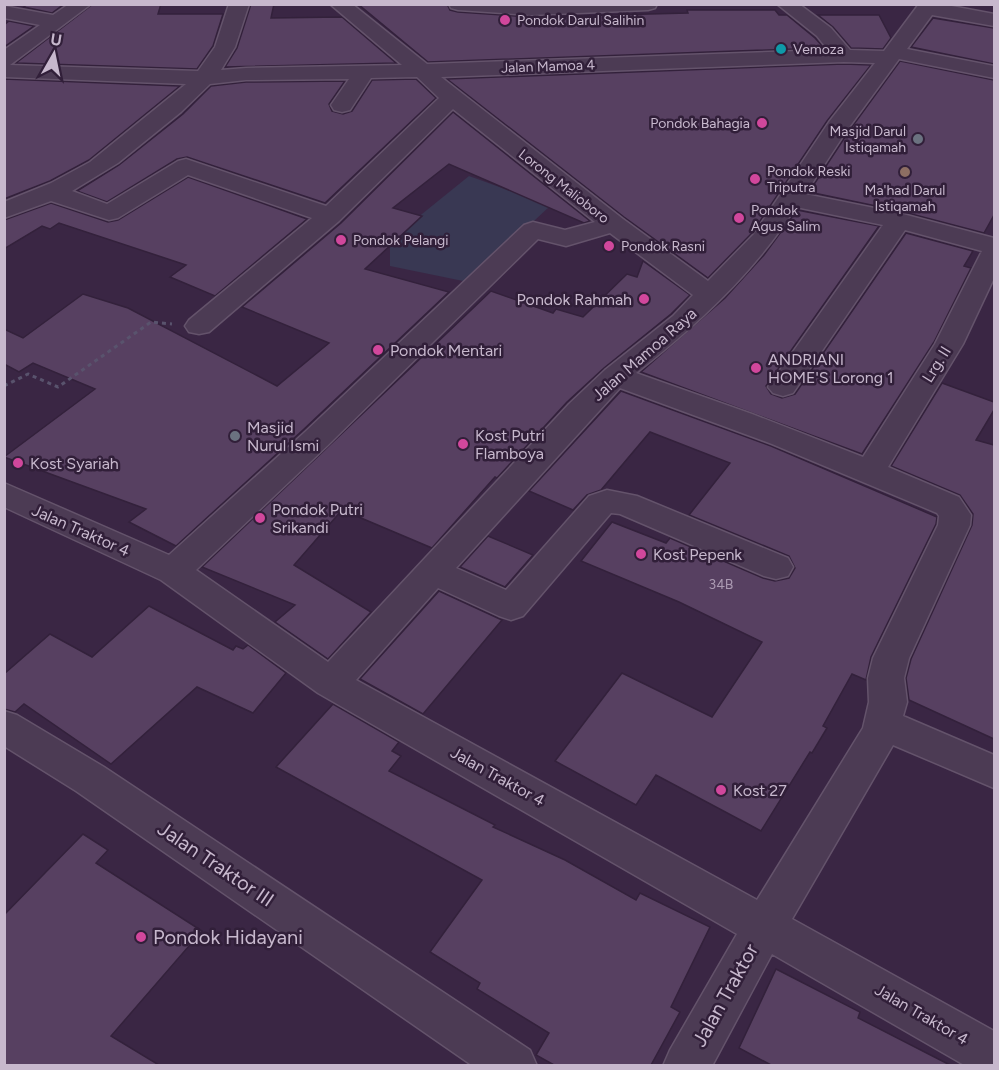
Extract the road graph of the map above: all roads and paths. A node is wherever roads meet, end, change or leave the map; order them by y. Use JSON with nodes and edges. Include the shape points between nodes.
{"nodes":[{"id":1,"x":82,"y":4,"type":"edge"},
{"id":2,"x":239,"y":4,"type":"edge"},
{"id":3,"x":339,"y":4,"type":"edge"},
{"id":4,"x":458,"y":4,"type":"edge"},
{"id":5,"x":648,"y":4,"type":"edge"},
{"id":6,"x":786,"y":4,"type":"edge"},
{"id":7,"x":929,"y":6,"type":"edge"},
{"id":8,"x":4,"y":12,"type":"edge"},
{"id":9,"x":994,"y":20,"type":"edge"},
{"id":10,"x":57,"y":22,"type":"junction"},
{"id":11,"x":891,"y":55,"type":"junction"},
{"id":12,"x":844,"y":56,"type":"junction"},
{"id":13,"x":4,"y":60,"type":"edge"},
{"id":14,"x":4,"y":71,"type":"edge"},
{"id":15,"x":365,"y":71,"type":"junction"},
{"id":16,"x":422,"y":71,"type":"junction"},
{"id":17,"x":994,"y":72,"type":"edge"},
{"id":18,"x":207,"y":78,"type":"junction"},
{"id":19,"x":452,"y":98,"type":"junction"},
{"id":20,"x":342,"y":105,"type":"dead end"},
{"id":21,"x":50,"y":192,"type":"junction"},
{"id":22,"x":791,"y":199,"type":"junction"},
{"id":23,"x":4,"y":211,"type":"edge"},
{"id":24,"x":330,"y":216,"type":"junction"},
{"id":25,"x":899,"y":220,"type":"junction"},
{"id":26,"x":614,"y":224,"type":"junction"},
{"id":27,"x":993,"y":244,"type":"edge"},
{"id":28,"x":710,"y":295,"type":"junction"},
{"id":29,"x":199,"y":326,"type":"joint"},
{"id":30,"x":615,"y":376,"type":"junction"},
{"id":31,"x":4,"y":386,"type":"edge"},
{"id":32,"x":783,"y":387,"type":"dead end"},
{"id":33,"x":870,"y":470,"type":"junction"},
{"id":34,"x":4,"y":494,"type":"edge"},
{"id":35,"x":776,"y":567,"type":"dead end"},
{"id":36,"x":173,"y":571,"type":"junction"},
{"id":37,"x":434,"y":572,"type":"junction"},
{"id":38,"x":331,"y":682,"type":"junction"},
{"id":39,"x":883,"y":724,"type":"junction"},
{"id":40,"x":4,"y":726,"type":"edge"},
{"id":41,"x":994,"y":772,"type":"edge"},
{"id":42,"x":765,"y":925,"type":"junction"},
{"id":43,"x":994,"y":1056,"type":"edge"},
{"id":44,"x":514,"y":1065,"type":"edge"},
{"id":45,"x":686,"y":1065,"type":"edge"}],
"edges":[{"from":1,"to":10,"type":"street"},
{"from":2,"to":18,"type":"street","via":[[228,40]]},
{"from":3,"to":16,"type":"street","name":"Lorong Malioboro"},
{"from":4,"to":5,"type":"street","via":[[531,9]]},
{"from":6,"to":12,"type":"street","via":[[824,32]]},
{"from":7,"to":9,"type":"street"},
{"from":7,"to":11,"type":"street","name":"Jalan Mamoa Raya"},
{"from":8,"to":10,"type":"street"},
{"from":10,"to":13,"type":"street"},
{"from":11,"to":12,"type":"street","name":"Jalan Mamoa 4"},
{"from":11,"to":17,"type":"street","name":"Jalan Mamoa 4"},
{"from":11,"to":22,"type":"street","name":"Jalan Mamoa Raya","via":[[837,127]]},
{"from":12,"to":16,"type":"street","name":"Jalan Mamoa 4"},
{"from":14,"to":18,"type":"street","name":"Jalan Mamoa 4"},
{"from":15,"to":16,"type":"street","name":"Jalan Mamoa 4"},
{"from":15,"to":18,"type":"street","name":"Jalan Mamoa 4"},
{"from":15,"to":20,"type":"street"},
{"from":16,"to":19,"type":"street","name":"Lorong Malioboro"},
{"from":18,"to":21,"type":"street","via":[[110,158]]},
{"from":19,"to":24,"type":"street"},
{"from":19,"to":26,"type":"street","name":"Lorong Malioboro"},
{"from":21,"to":23,"type":"street"},
{"from":21,"to":24,"type":"street","via":[[109,213],[186,166]]},
{"from":22,"to":25,"type":"street"},
{"from":22,"to":28,"type":"street","name":"Jalan Mamoa Raya","via":[[763,239]]},
{"from":24,"to":29,"type":"street"},
{"from":25,"to":27,"type":"street"},
{"from":25,"to":32,"type":"street"},
{"from":26,"to":28,"type":"street","name":"Lorong Malioboro"},
{"from":26,"to":36,"type":"street","via":[[566,238],[533,230]]},
{"from":27,"to":33,"type":"street","name":"Lrg. II","via":[[949,344]]},
{"from":28,"to":30,"type":"street","name":"Jalan Mamoa Raya","via":[[683,322]]},
{"from":29,"to":31,"type":"path","via":[[151,322],[58,387],[28,374]]},
{"from":30,"to":33,"type":"street"},
{"from":30,"to":37,"type":"street","name":"Jalan Mamoa Raya"},
{"from":33,"to":39,"type":"street","name":"Jalan Traktor","via":[[948,505],[955,515],[954,525],[891,658]]},
{"from":34,"to":36,"type":"street","name":"Jalan Traktor 4"},
{"from":35,"to":37,"type":"street","via":[[626,504],[607,501],[600,504],[511,607]]},
{"from":36,"to":38,"type":"street","name":"Jalan Traktor 4"},
{"from":37,"to":38,"type":"street","name":"Jalan Mamoa Raya"},
{"from":38,"to":42,"type":"street","name":"Jalan Traktor 4"},
{"from":39,"to":41,"type":"street"},
{"from":39,"to":42,"type":"street","name":"Jalan Traktor"},
{"from":40,"to":44,"type":"street","name":"Jalan Traktor III","via":[[90,779]]},
{"from":42,"to":43,"type":"street","name":"Jalan Traktor 4"},
{"from":42,"to":45,"type":"street","name":"Jalan Traktor"}]}
